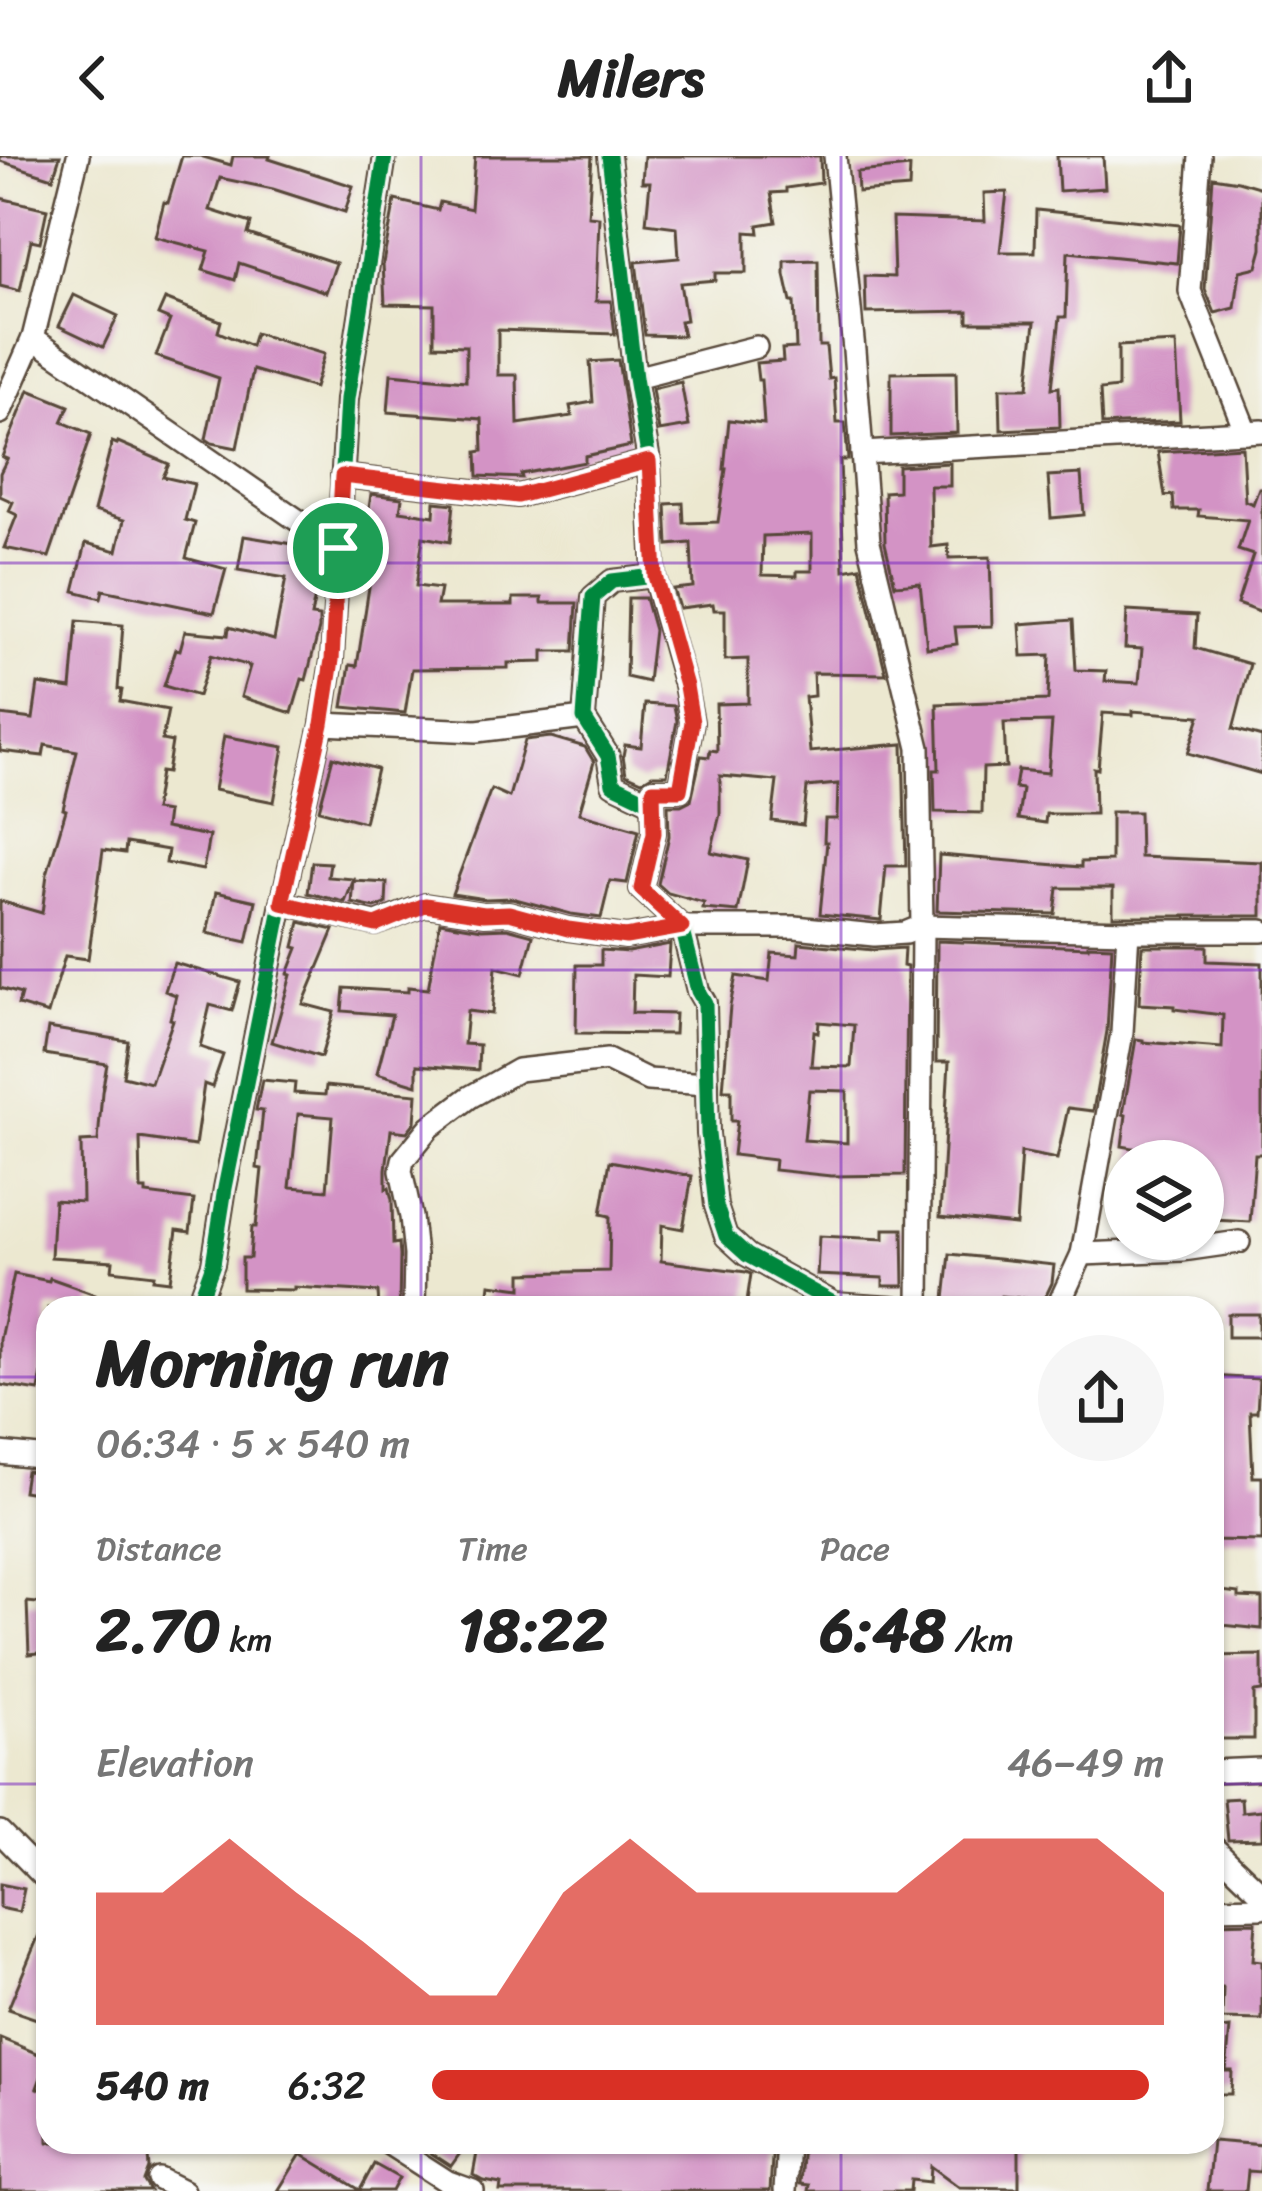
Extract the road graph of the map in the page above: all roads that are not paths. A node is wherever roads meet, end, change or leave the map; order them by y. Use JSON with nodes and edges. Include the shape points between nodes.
{"nodes":[{"id":1,"x":78,"y":156,"type":"edge"},
{"id":2,"x":386,"y":156,"type":"edge"},
{"id":3,"x":608,"y":156,"type":"edge"},
{"id":4,"x":835,"y":156,"type":"edge"},
{"id":5,"x":1200,"y":156,"type":"edge"},
{"id":6,"x":34,"y":338,"type":"junction"},
{"id":7,"x":756,"y":347,"type":"dead end"},
{"id":8,"x":635,"y":378,"type":"junction"},
{"id":9,"x":0,"y":413,"type":"edge"},
{"id":10,"x":1254,"y":432,"type":"edge"},
{"id":11,"x":862,"y":453,"type":"junction"},
{"id":12,"x":649,"y":461,"type":"junction"},
{"id":13,"x":342,"y":476,"type":"junction"},
{"id":14,"x":338,"y":548,"type":"junction"},
{"id":15,"x":655,"y":576,"type":"junction"},
{"id":16,"x":584,"y":718,"type":"junction"},
{"id":17,"x":322,"y":724,"type":"junction"},
{"id":18,"x":652,"y":803,"type":"junction"},
{"id":19,"x":282,"y":903,"type":"junction"},
{"id":20,"x":922,"y":926,"type":"junction"},
{"id":21,"x":682,"y":927,"type":"junction"},
{"id":22,"x":1128,"y":931,"type":"junction"},
{"id":23,"x":1262,"y":931,"type":"edge"},
{"id":24,"x":707,"y":1084,"type":"junction"},
{"id":25,"x":1239,"y":1242,"type":"dead end"},
{"id":26,"x":1082,"y":1254,"type":"junction"},
{"id":27,"x":201,"y":1296,"type":"edge"},
{"id":28,"x":414,"y":1296,"type":"edge"},
{"id":29,"x":821,"y":1296,"type":"edge"},
{"id":30,"x":919,"y":1296,"type":"edge"},
{"id":31,"x":1063,"y":1296,"type":"edge"},
{"id":32,"x":0,"y":1453,"type":"edge"},
{"id":33,"x":36,"y":1457,"type":"edge"},
{"id":34,"x":1262,"y":1769,"type":"edge"},
{"id":35,"x":1224,"y":1771,"type":"edge"},
{"id":36,"x":0,"y":1832,"type":"edge"},
{"id":37,"x":1224,"y":1858,"type":"edge"},
{"id":38,"x":36,"y":1869,"type":"edge"},
{"id":39,"x":1262,"y":1894,"type":"edge"},
{"id":40,"x":1262,"y":1907,"type":"edge"},
{"id":41,"x":1224,"y":1908,"type":"edge"},
{"id":42,"x":405,"y":2154,"type":"edge"},
{"id":43,"x":787,"y":2154,"type":"edge"},
{"id":44,"x":161,"y":2191,"type":"edge"},
{"id":45,"x":183,"y":2191,"type":"edge"},
{"id":46,"x":472,"y":2191,"type":"edge"},
{"id":47,"x":784,"y":2191,"type":"edge"}],
"edges":[{"from":1,"to":6,"type":"street"},
{"from":2,"to":13,"type":"street"},
{"from":3,"to":8,"type":"street"},
{"from":4,"to":11,"type":"street"},
{"from":5,"to":10,"type":"street","via":[[1190,291]]},
{"from":6,"to":9,"type":"street"},
{"from":6,"to":14,"type":"street"},
{"from":7,"to":8,"type":"street"},
{"from":8,"to":12,"type":"street"},
{"from":10,"to":11,"type":"street"},
{"from":11,"to":20,"type":"street","via":[[869,542],[919,748]]},
{"from":12,"to":13,"type":"street","via":[[518,496]]},
{"from":12,"to":15,"type":"street"},
{"from":13,"to":14,"type":"street"},
{"from":14,"to":17,"type":"street"},
{"from":15,"to":16,"type":"street","via":[[612,581],[593,597]]},
{"from":15,"to":18,"type":"street","via":[[692,722],[680,790],[653,790]]},
{"from":16,"to":17,"type":"street","via":[[477,730]]},
{"from":16,"to":18,"type":"street","via":[[608,756],[613,784]]},
{"from":17,"to":19,"type":"street"},
{"from":18,"to":21,"type":"street","via":[[641,889]]},
{"from":19,"to":21,"type":"street","via":[[376,925],[425,905],[626,937]]},
{"from":19,"to":27,"type":"street"},
{"from":20,"to":21,"type":"street","via":[[874,935]]},
{"from":20,"to":22,"type":"street"},
{"from":20,"to":30,"type":"street"},
{"from":21,"to":24,"type":"street","via":[[707,1014]]},
{"from":22,"to":23,"type":"street"},
{"from":22,"to":26,"type":"street","via":[[1122,1033]]},
{"from":24,"to":28,"type":"street","via":[[648,1079],[592,1060],[518,1070],[470,1097],[404,1160]]},
{"from":24,"to":29,"type":"street","via":[[716,1206],[726,1236]]},
{"from":25,"to":26,"type":"street"},
{"from":26,"to":31,"type":"street"},
{"from":32,"to":33,"type":"street"},
{"from":34,"to":35,"type":"street"},
{"from":36,"to":38,"type":"street"},
{"from":37,"to":39,"type":"street"},
{"from":40,"to":41,"type":"street"},
{"from":42,"to":46,"type":"street"},
{"from":43,"to":47,"type":"street"},
{"from":44,"to":45,"type":"street","via":[[159,2179]]}]}
